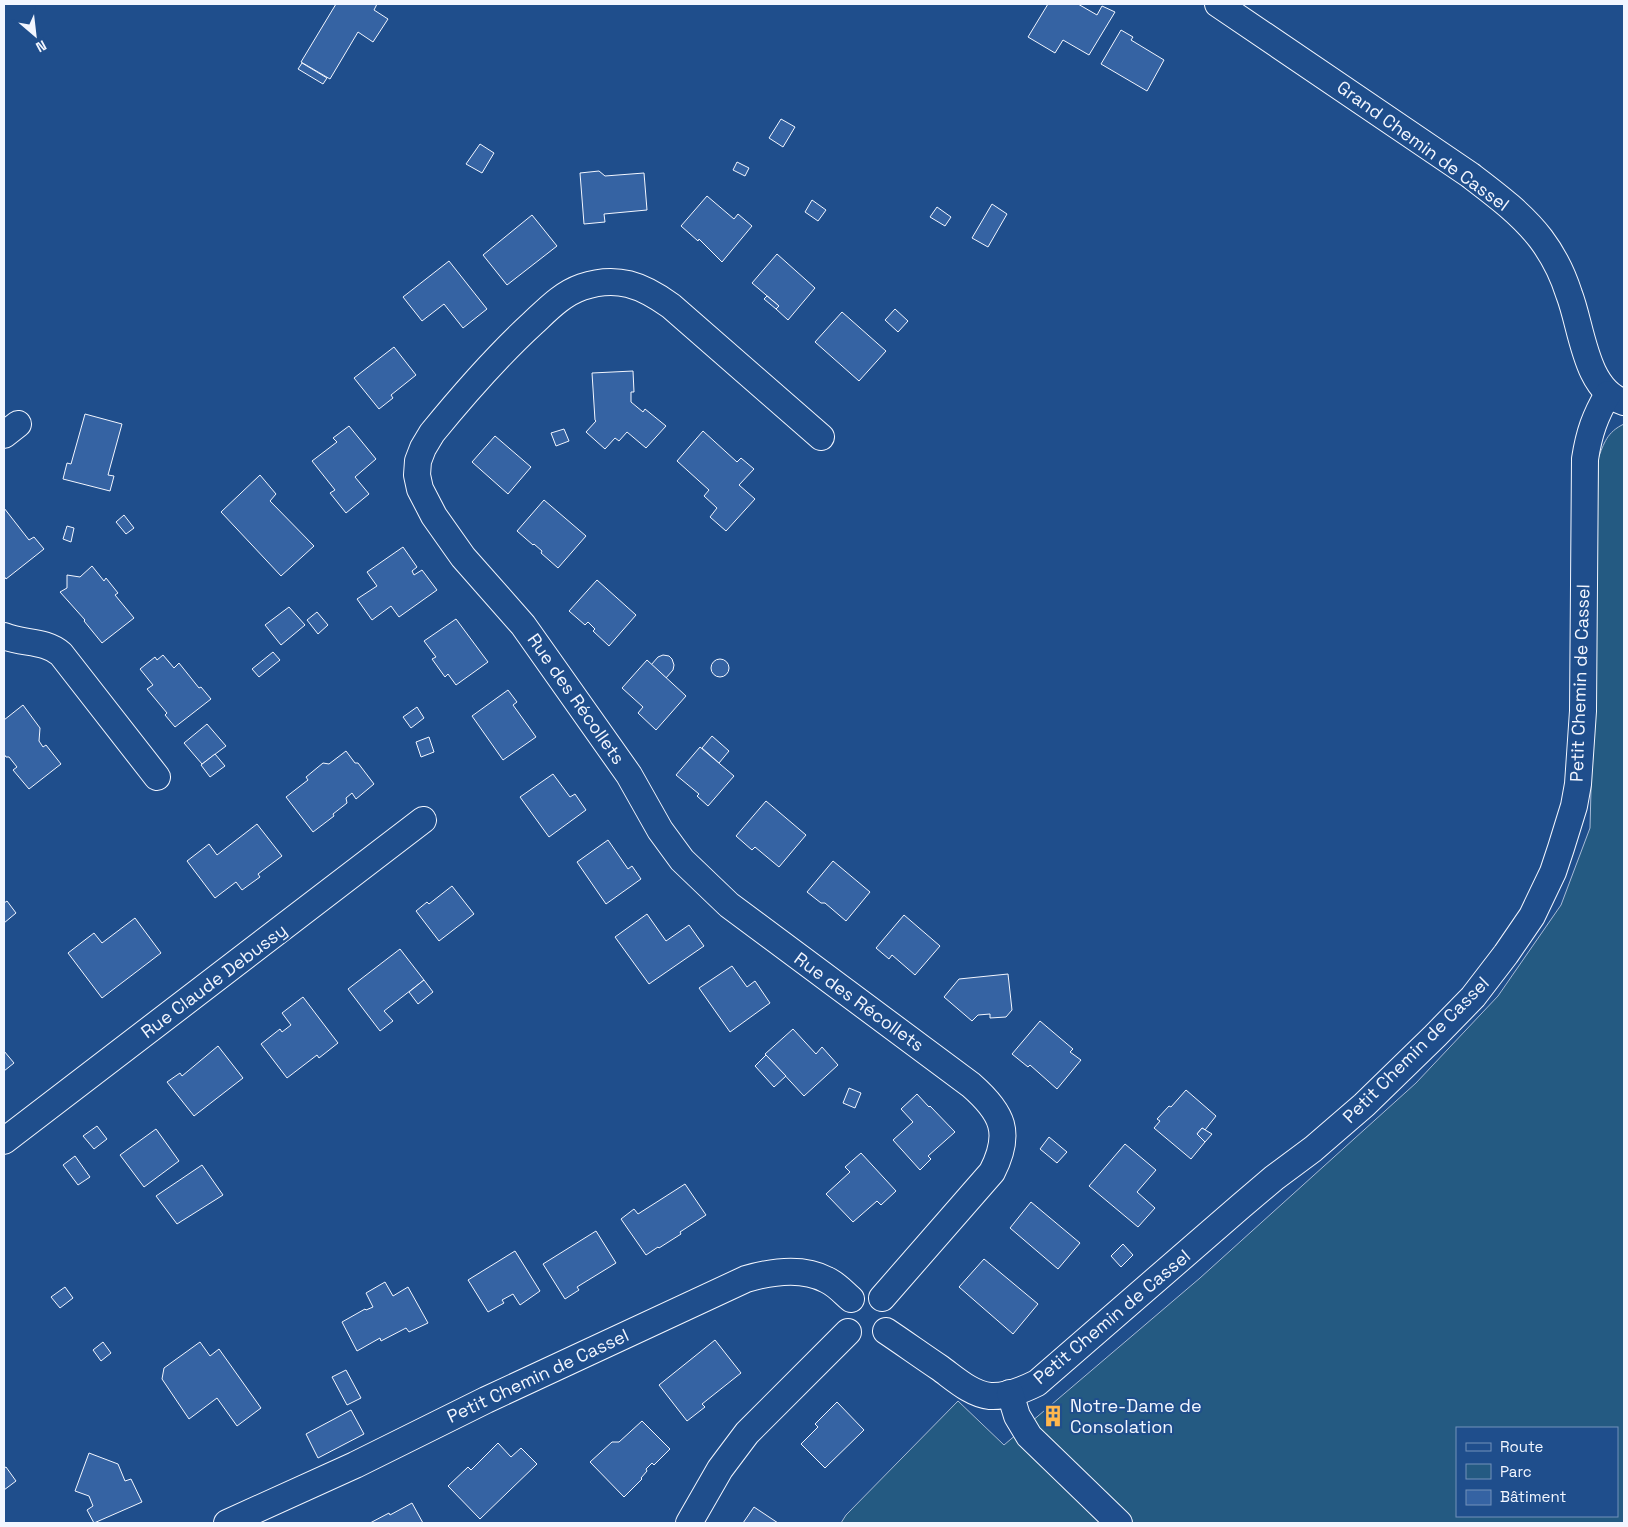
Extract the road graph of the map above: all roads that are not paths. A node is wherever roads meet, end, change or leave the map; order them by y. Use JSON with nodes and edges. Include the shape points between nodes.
{"nodes":[{"id":1,"x":1218,"y":4,"type":"edge"},
{"id":2,"x":1616,"y":398,"type":"edge"},
{"id":3,"x":821,"y":437,"type":"dead end"},
{"id":4,"x":4,"y":636,"type":"edge"},
{"id":5,"x":157,"y":777,"type":"dead end"},
{"id":6,"x":423,"y":820,"type":"dead end"},
{"id":7,"x":4,"y":1141,"type":"edge"},
{"id":8,"x":882,"y":1298,"type":"junction"},
{"id":9,"x":851,"y":1299,"type":"junction"},
{"id":10,"x":886,"y":1331,"type":"junction"},
{"id":11,"x":848,"y":1332,"type":"junction"},
{"id":12,"x":1010,"y":1393,"type":"junction"},
{"id":13,"x":227,"y":1523,"type":"edge"},
{"id":14,"x":689,"y":1523,"type":"edge"},
{"id":15,"x":1119,"y":1523,"type":"edge"}],
"edges":[{"from":1,"to":2,"type":"street","name":"Grand Chemin de Cassel","via":[[1470,175],[1524,220],[1541,239],[1561,274],[1598,382]]},
{"from":2,"to":12,"type":"street","name":"Petit Chemin de Cassel","via":[[1597,412],[1585,459],[1583,711],[1578,784],[1553,872],[1532,916],[1473,996],[1364,1106],[1241,1206],[1044,1378]]},
{"from":3,"to":8,"type":"street","name":"Rue des Récollets","via":[[654,293],[629,283],[598,283],[567,294],[553,304],[507,348],[432,433],[418,460],[418,475],[426,502],[448,537],[523,625],[629,775],[660,830],[682,860],[729,905],[958,1075],[983,1096],[999,1117],[1003,1143],[992,1172]]},
{"from":4,"to":5,"type":"street","via":[[46,645],[61,654]]},
{"from":6,"to":7,"type":"street","name":"Rue Claude Debussy"},
{"from":8,"to":9,"type":"street","via":[[866,1294]]},
{"from":8,"to":10,"type":"street","via":[[891,1314]]},
{"from":9,"to":11,"type":"street","via":[[843,1315]]},
{"from":9,"to":13,"type":"street","name":"Petit Chemin de Cassel","via":[[827,1280],[811,1274],[779,1273],[746,1279]]},
{"from":10,"to":11,"type":"street","via":[[874,1340],[865,1341]]},
{"from":10,"to":12,"type":"street","name":"Petit Chemin de Cassel","via":[[976,1392],[990,1396]]},
{"from":11,"to":14,"type":"street","via":[[747,1433],[720,1469]]},
{"from":12,"to":15,"type":"street","via":[[1017,1416],[1029,1436]]}]}
